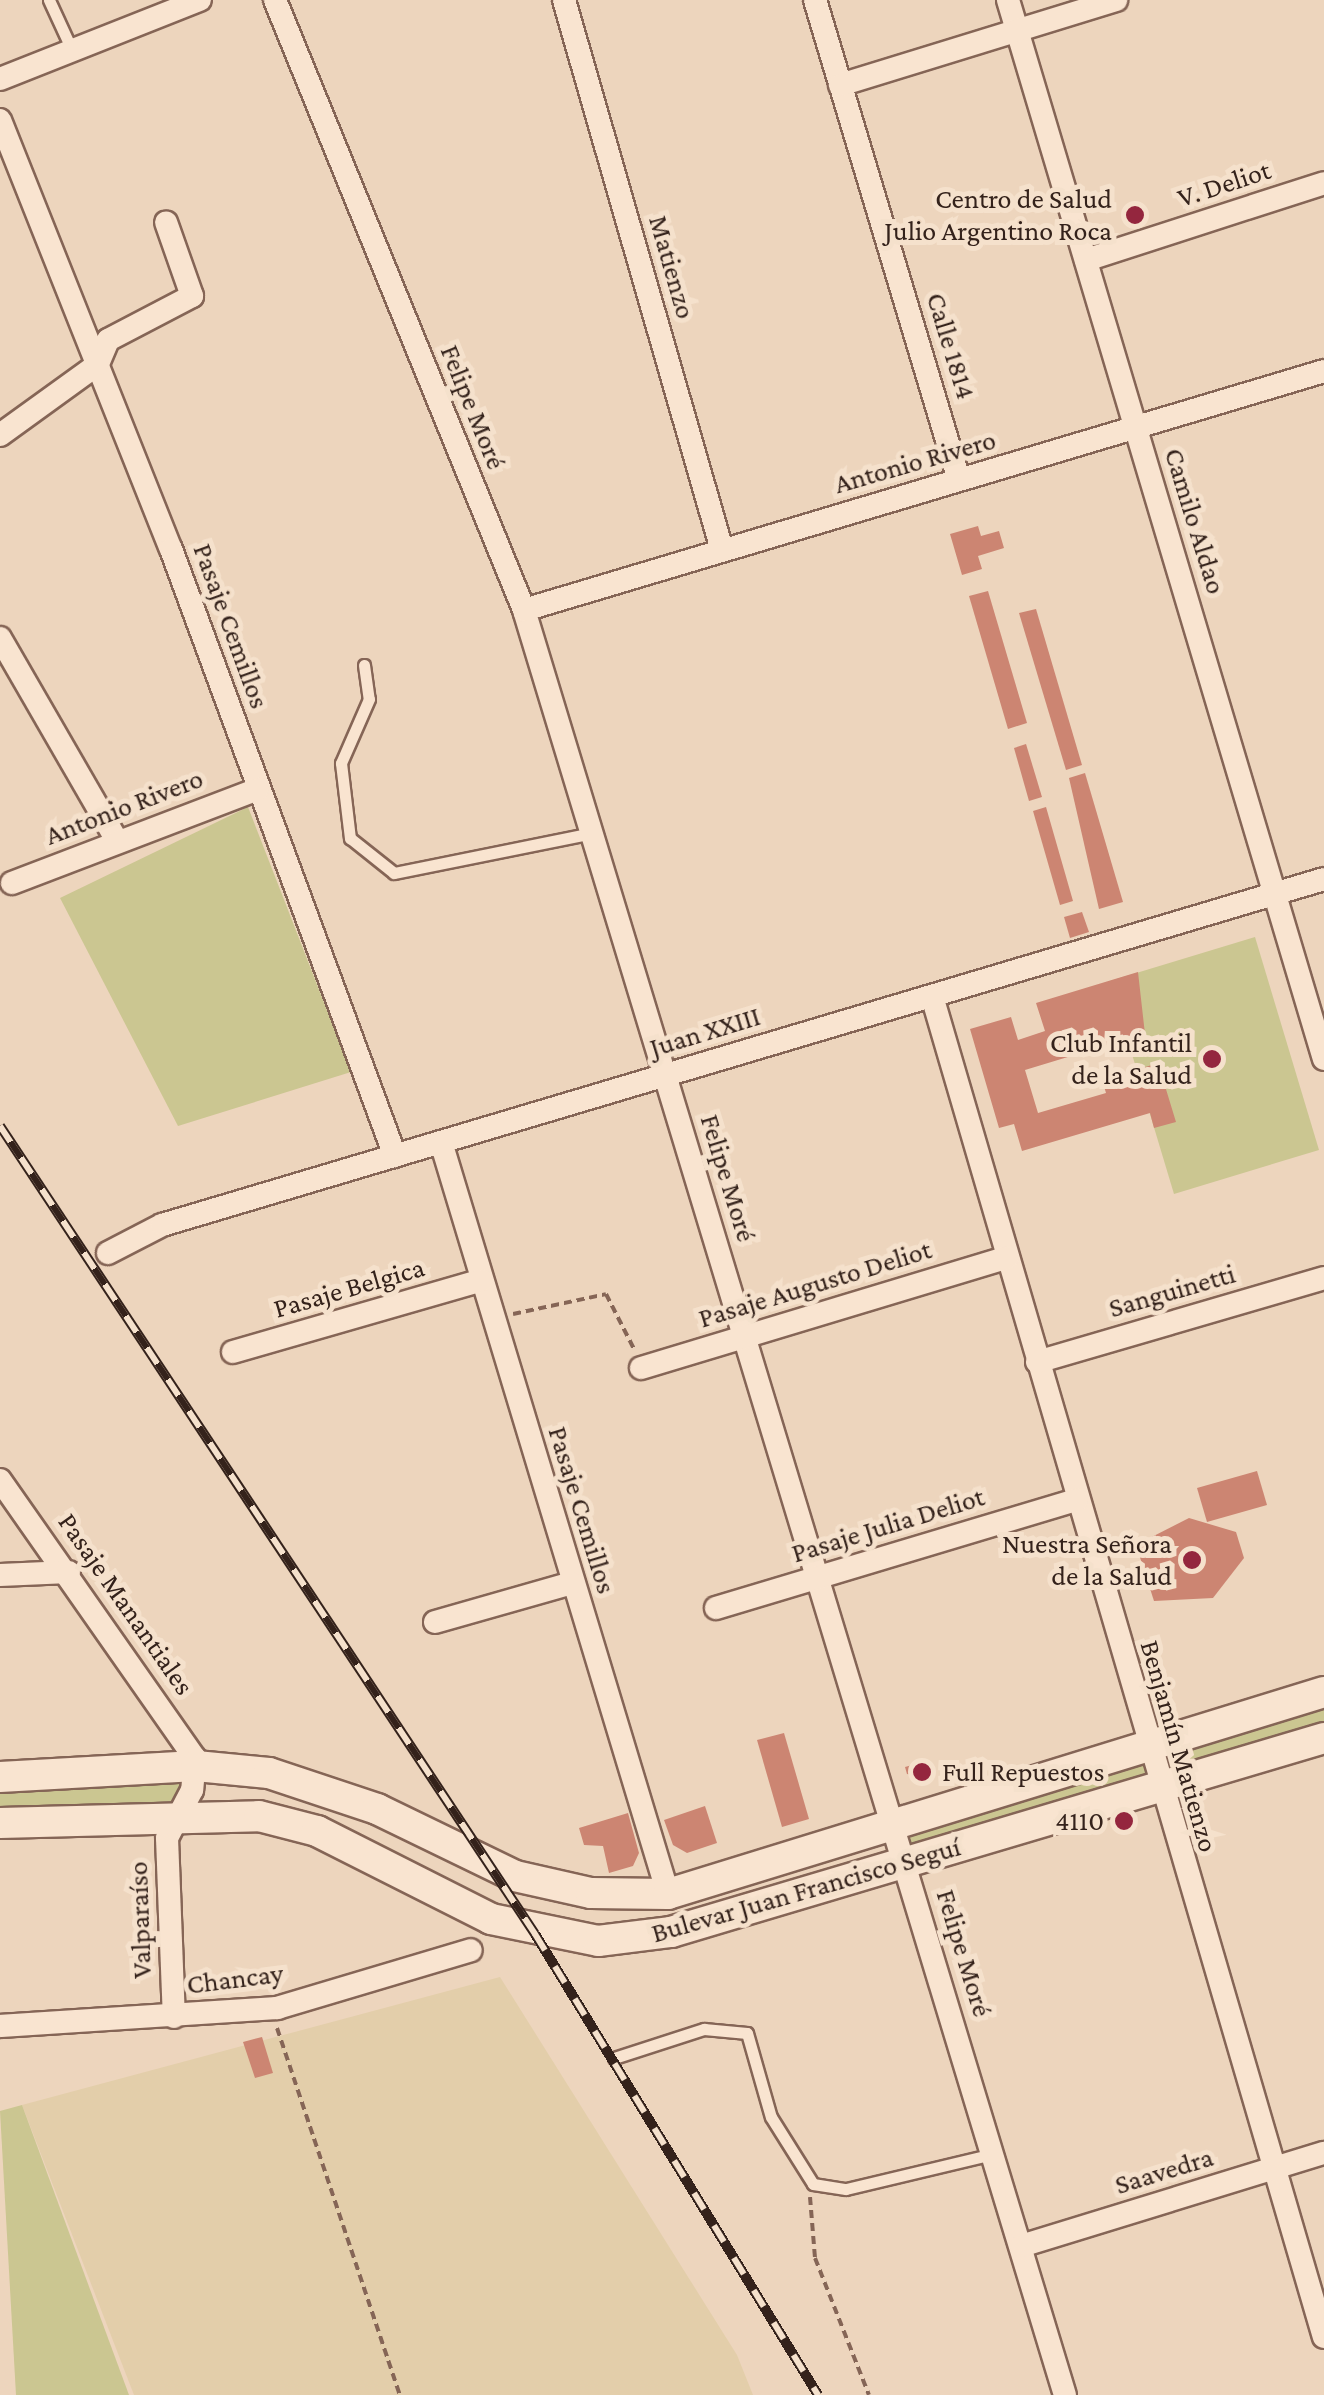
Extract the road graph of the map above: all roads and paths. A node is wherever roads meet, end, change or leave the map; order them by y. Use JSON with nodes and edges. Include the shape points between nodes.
{"nodes":[{"id":1,"x":49,"y":0,"type":"edge"},
{"id":2,"x":200,"y":0,"type":"edge"},
{"id":3,"x":275,"y":0,"type":"edge"},
{"id":4,"x":564,"y":0,"type":"edge"},
{"id":5,"x":815,"y":0,"type":"edge"},
{"id":6,"x":1008,"y":0,"type":"edge"},
{"id":7,"x":1116,"y":0,"type":"edge"},
{"id":8,"x":1017,"y":30,"type":"junction"},
{"id":9,"x":72,"y":50,"type":"junction"},
{"id":10,"x":0,"y":78,"type":"edge"},
{"id":11,"x":840,"y":85,"type":"junction"},
{"id":12,"x":0,"y":120,"type":"edge"},
{"id":13,"x":1324,"y":183,"type":"edge"},
{"id":14,"x":166,"y":222,"type":"dead end"},
{"id":15,"x":1086,"y":260,"type":"junction"},
{"id":16,"x":98,"y":364,"type":"junction"},
{"id":17,"x":1324,"y":371,"type":"edge"},
{"id":18,"x":1136,"y":428,"type":"junction"},
{"id":19,"x":0,"y":435,"type":"edge"},
{"id":20,"x":960,"y":480,"type":"junction"},
{"id":21,"x":722,"y":550,"type":"junction"},
{"id":22,"x":524,"y":610,"type":"junction"},
{"id":23,"x":0,"y":638,"type":"edge"},
{"id":24,"x":364,"y":665,"type":"dead end"},
{"id":25,"x":258,"y":789,"type":"junction"},
{"id":26,"x":592,"y":833,"type":"junction"},
{"id":27,"x":116,"y":839,"type":"junction"},
{"id":28,"x":1324,"y":879,"type":"edge"},
{"id":29,"x":12,"y":883,"type":"dead end"},
{"id":30,"x":1274,"y":894,"type":"junction"},
{"id":31,"x":932,"y":996,"type":"junction"},
{"id":32,"x":1324,"y":1059,"type":"edge"},
{"id":33,"x":666,"y":1075,"type":"junction"},
{"id":34,"x":441,"y":1142,"type":"junction"},
{"id":35,"x":395,"y":1156,"type":"junction"},
{"id":36,"x":108,"y":1253,"type":"dead end"},
{"id":37,"x":1008,"y":1257,"type":"junction"},
{"id":38,"x":1324,"y":1278,"type":"edge"},
{"id":39,"x":482,"y":1280,"type":"junction"},
{"id":40,"x":494,"y":1319,"type":"junction"},
{"id":41,"x":745,"y":1337,"type":"junction"},
{"id":42,"x":233,"y":1352,"type":"dead end"},
{"id":43,"x":1037,"y":1362,"type":"junction"},
{"id":44,"x":641,"y":1368,"type":"joint"},
{"id":45,"x":0,"y":1480,"type":"edge"},
{"id":46,"x":1077,"y":1500,"type":"junction"},
{"id":47,"x":69,"y":1572,"type":"junction"},
{"id":48,"x":0,"y":1576,"type":"edge"},
{"id":49,"x":818,"y":1577,"type":"junction"},
{"id":50,"x":572,"y":1582,"type":"junction"},
{"id":51,"x":716,"y":1608,"type":"dead end"},
{"id":52,"x":435,"y":1622,"type":"dead end"},
{"id":53,"x":1324,"y":1692,"type":"edge"},
{"id":54,"x":1324,"y":1738,"type":"edge"},
{"id":55,"x":1148,"y":1748,"type":"junction"},
{"id":56,"x":196,"y":1766,"type":"junction"},
{"id":57,"x":0,"y":1777,"type":"edge"},
{"id":58,"x":1159,"y":1788,"type":"junction"},
{"id":59,"x":178,"y":1814,"type":"junction"},
{"id":60,"x":0,"y":1823,"type":"edge"},
{"id":61,"x":894,"y":1825,"type":"junction"},
{"id":62,"x":906,"y":1864,"type":"junction"},
{"id":63,"x":668,"y":1894,"type":"junction"},
{"id":64,"x":470,"y":1950,"type":"dead end"},
{"id":65,"x":277,"y":2008,"type":"junction"},
{"id":66,"x":174,"y":2017,"type":"junction"},
{"id":67,"x":0,"y":2026,"type":"edge"},
{"id":68,"x":614,"y":2058,"type":"dead end"},
{"id":69,"x":1324,"y":2153,"type":"edge"},
{"id":70,"x":993,"y":2154,"type":"junction"},
{"id":71,"x":1274,"y":2169,"type":"junction"},
{"id":72,"x":812,"y":2184,"type":"junction"},
{"id":73,"x":1020,"y":2246,"type":"junction"},
{"id":74,"x":1324,"y":2337,"type":"edge"},
{"id":75,"x":400,"y":2395,"type":"edge"},
{"id":76,"x":870,"y":2395,"type":"edge"},
{"id":77,"x":1065,"y":2395,"type":"edge"}],
"edges":[{"from":1,"to":9,"type":"lane"},
{"from":2,"to":9,"type":"street"},
{"from":3,"to":22,"type":"street","name":"Felipe Moré"},
{"from":4,"to":21,"type":"street","name":"Matienzo"},
{"from":5,"to":11,"type":"street","name":"Calle 1814"},
{"from":6,"to":8,"type":"street","name":"Camilo Aldao"},
{"from":7,"to":8,"type":"street"},
{"from":8,"to":11,"type":"street"},
{"from":8,"to":15,"type":"street","name":"Camilo Aldao"},
{"from":9,"to":10,"type":"street"},
{"from":11,"to":20,"type":"street","name":"Calle 1814"},
{"from":12,"to":16,"type":"street","name":"Pasaje Cemillos"},
{"from":13,"to":15,"type":"street","name":"V. Deliot"},
{"from":14,"to":16,"type":"street","via":[[192,296],[108,340]]},
{"from":15,"to":18,"type":"street","name":"Camilo Aldao"},
{"from":16,"to":19,"type":"street"},
{"from":16,"to":25,"type":"street","name":"Pasaje Cemillos"},
{"from":17,"to":18,"type":"street","name":"Antonio Rivero"},
{"from":18,"to":20,"type":"street","name":"Antonio Rivero"},
{"from":18,"to":30,"type":"street","name":"Camilo Aldao"},
{"from":20,"to":21,"type":"street","name":"Antonio Rivero"},
{"from":21,"to":22,"type":"street","name":"Antonio Rivero"},
{"from":22,"to":26,"type":"street","name":"Felipe Moré"},
{"from":23,"to":27,"type":"street"},
{"from":24,"to":26,"type":"lane","via":[[369,698],[341,763],[350,838],[394,874]]},
{"from":25,"to":27,"type":"street","name":"Antonio Rivero"},
{"from":25,"to":35,"type":"street","name":"Pasaje Cemillos"},
{"from":26,"to":33,"type":"street","name":"Felipe Moré"},
{"from":27,"to":29,"type":"street","name":"Antonio Rivero"},
{"from":28,"to":30,"type":"street","name":"Juan XXIII"},
{"from":30,"to":31,"type":"street","name":"Juan XXIII"},
{"from":30,"to":32,"type":"street","name":"Camilo Aldao"},
{"from":31,"to":33,"type":"street","name":"Juan XXIII"},
{"from":31,"to":37,"type":"street","name":"Benjamín Matienzo"},
{"from":33,"to":34,"type":"street","name":"Juan XXIII"},
{"from":33,"to":41,"type":"street","name":"Felipe Moré"},
{"from":34,"to":35,"type":"street","name":"Juan XXIII"},
{"from":34,"to":39,"type":"street","name":"Pasaje Cemillos"},
{"from":35,"to":36,"type":"street","name":"Juan XXIII","via":[[162,1225]]},
{"from":37,"to":41,"type":"street","name":"Pasaje Augusto Deliot"},
{"from":37,"to":43,"type":"street","name":"Benjamín Matienzo"},
{"from":38,"to":43,"type":"street","name":"Sanguinetti"},
{"from":39,"to":40,"type":"street","name":"Pasaje Cemillos"},
{"from":39,"to":42,"type":"street","name":"Pasaje Belgica"},
{"from":40,"to":44,"type":"path","via":[[606,1294]]},
{"from":40,"to":50,"type":"street","name":"Pasaje Cemillos"},
{"from":41,"to":44,"type":"street","name":"Pasaje Augusto Deliot"},
{"from":41,"to":49,"type":"street","name":"Felipe Moré"},
{"from":43,"to":46,"type":"street","name":"Benjamín Matienzo"},
{"from":45,"to":47,"type":"street","name":"Pasaje Manantiales"},
{"from":46,"to":49,"type":"street","name":"Pasaje Julia Deliot"},
{"from":46,"to":55,"type":"street","name":"Benjamín Matienzo"},
{"from":47,"to":48,"type":"street"},
{"from":47,"to":56,"type":"street","name":"Pasaje Manantiales"},
{"from":49,"to":51,"type":"street","name":"Pasaje Julia Deliot"},
{"from":49,"to":61,"type":"street","name":"Felipe Moré"},
{"from":50,"to":52,"type":"street"},
{"from":50,"to":63,"type":"street","name":"Pasaje Cemillos"},
{"from":53,"to":55,"type":"main road","name":"Bulevar Juan Francisco Seguí"},
{"from":54,"to":58,"type":"main road","name":"Bulevar Juan Francisco Seguí"},
{"from":55,"to":58,"type":"street","name":"Benjamín Matienzo"},
{"from":55,"to":61,"type":"main road","name":"Bulevar Juan Francisco Seguí"},
{"from":56,"to":57,"type":"main road","name":"Bulevar Juan Francisco Seguí"},
{"from":56,"to":59,"type":"street","name":"Valparaíso"},
{"from":56,"to":63,"type":"main road","name":"Bulevar Juan Francisco Seguí","via":[[306,1782],[534,1882]]},
{"from":58,"to":62,"type":"main road","name":"Bulevar Juan Francisco Seguí"},
{"from":58,"to":71,"type":"street","name":"Benjamín Matienzo"},
{"from":59,"to":60,"type":"main road","name":"Bulevar Juan Francisco Seguí"},
{"from":59,"to":62,"type":"main road","name":"Bulevar Juan Francisco Seguí","via":[[259,1816],[317,1831],[491,1919],[562,1939],[670,1932]]},
{"from":59,"to":66,"type":"street","name":"Valparaíso","via":[[168,1838]]},
{"from":61,"to":62,"type":"street","name":"Felipe Moré"},
{"from":61,"to":63,"type":"main road","name":"Bulevar Juan Francisco Seguí"},
{"from":62,"to":70,"type":"street","name":"Felipe Moré"},
{"from":64,"to":65,"type":"street","name":"Chancay"},
{"from":65,"to":66,"type":"street","name":"Chancay"},
{"from":65,"to":75,"type":"path","via":[[282,2050]]},
{"from":66,"to":67,"type":"street","name":"Chancay"},
{"from":68,"to":72,"type":"lane","via":[[704,2029],[748,2033],[771,2117]]},
{"from":69,"to":71,"type":"street","name":"Saavedra"},
{"from":70,"to":72,"type":"lane","via":[[846,2190]]},
{"from":70,"to":73,"type":"street","name":"Felipe Moré"},
{"from":71,"to":73,"type":"street","name":"Saavedra"},
{"from":71,"to":74,"type":"street","name":"Benjamín Matienzo"},
{"from":72,"to":76,"type":"path","via":[[805,2219]]},
{"from":73,"to":77,"type":"street","name":"Felipe Moré"}]}
